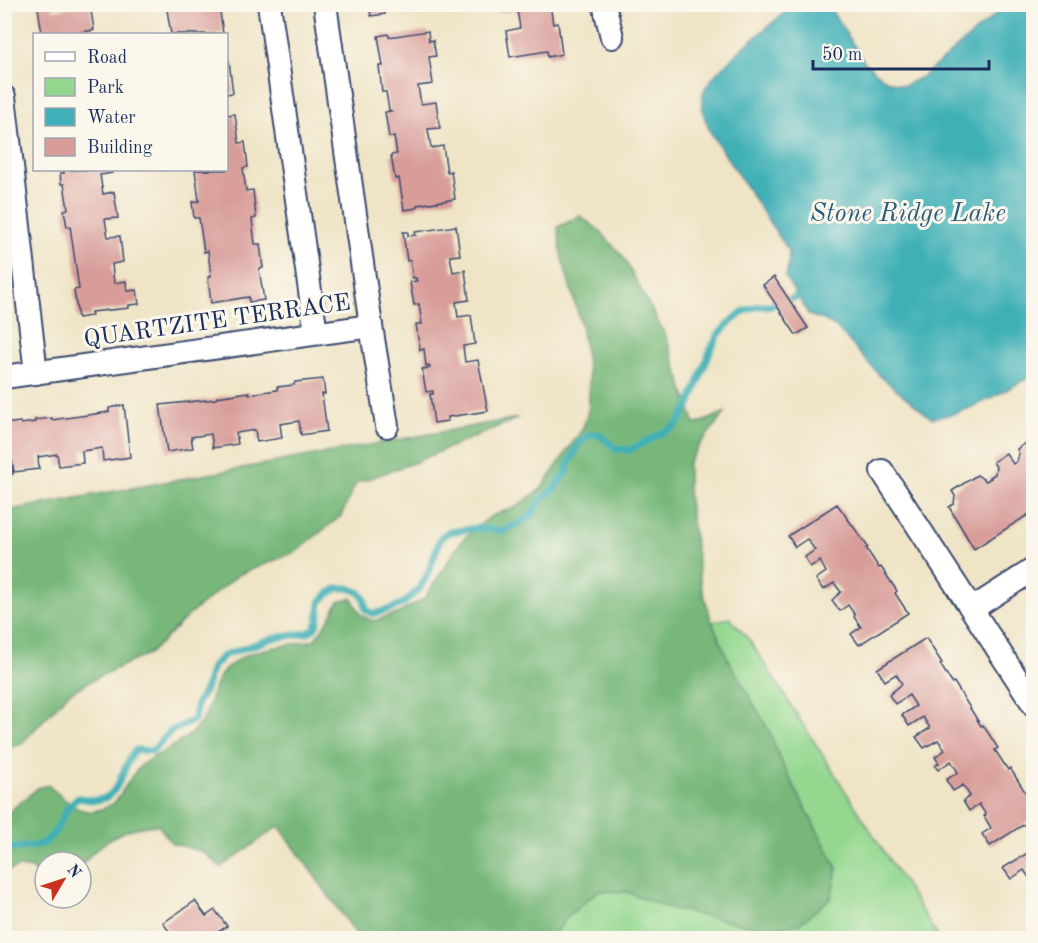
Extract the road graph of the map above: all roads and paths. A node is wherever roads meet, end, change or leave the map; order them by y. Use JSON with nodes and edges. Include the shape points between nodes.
{"nodes":[{"id":1,"x":269,"y":4,"type":"edge"},
{"id":2,"x":325,"y":4,"type":"edge"},
{"id":3,"x":604,"y":4,"type":"edge"},
{"id":4,"x":612,"y":37,"type":"dead end"},
{"id":5,"x":4,"y":97,"type":"edge"},
{"id":6,"x":371,"y":326,"type":"junction"},
{"id":7,"x":316,"y":333,"type":"junction"},
{"id":8,"x":36,"y":373,"type":"junction"},
{"id":9,"x":4,"y":377,"type":"edge"},
{"id":10,"x":387,"y":426,"type":"dead end"},
{"id":11,"x":882,"y":471,"type":"dead end"},
{"id":12,"x":1034,"y":569,"type":"edge"},
{"id":13,"x":972,"y":609,"type":"junction"},
{"id":14,"x":1030,"y":693,"type":"edge"}],
"edges":[{"from":1,"to":7,"type":"street"},
{"from":2,"to":6,"type":"street"},
{"from":3,"to":4,"type":"street"},
{"from":5,"to":8,"type":"street"},
{"from":6,"to":7,"type":"street","name":"QUARTZITE TERRACE"},
{"from":6,"to":10,"type":"street","name":"QUARTZITE TERRACE"},
{"from":7,"to":8,"type":"street","name":"QUARTZITE TERRACE"},
{"from":8,"to":9,"type":"street","name":"QUARTZITE TERRACE"},
{"from":11,"to":13,"type":"street"},
{"from":12,"to":13,"type":"street"},
{"from":13,"to":14,"type":"street"}]}
